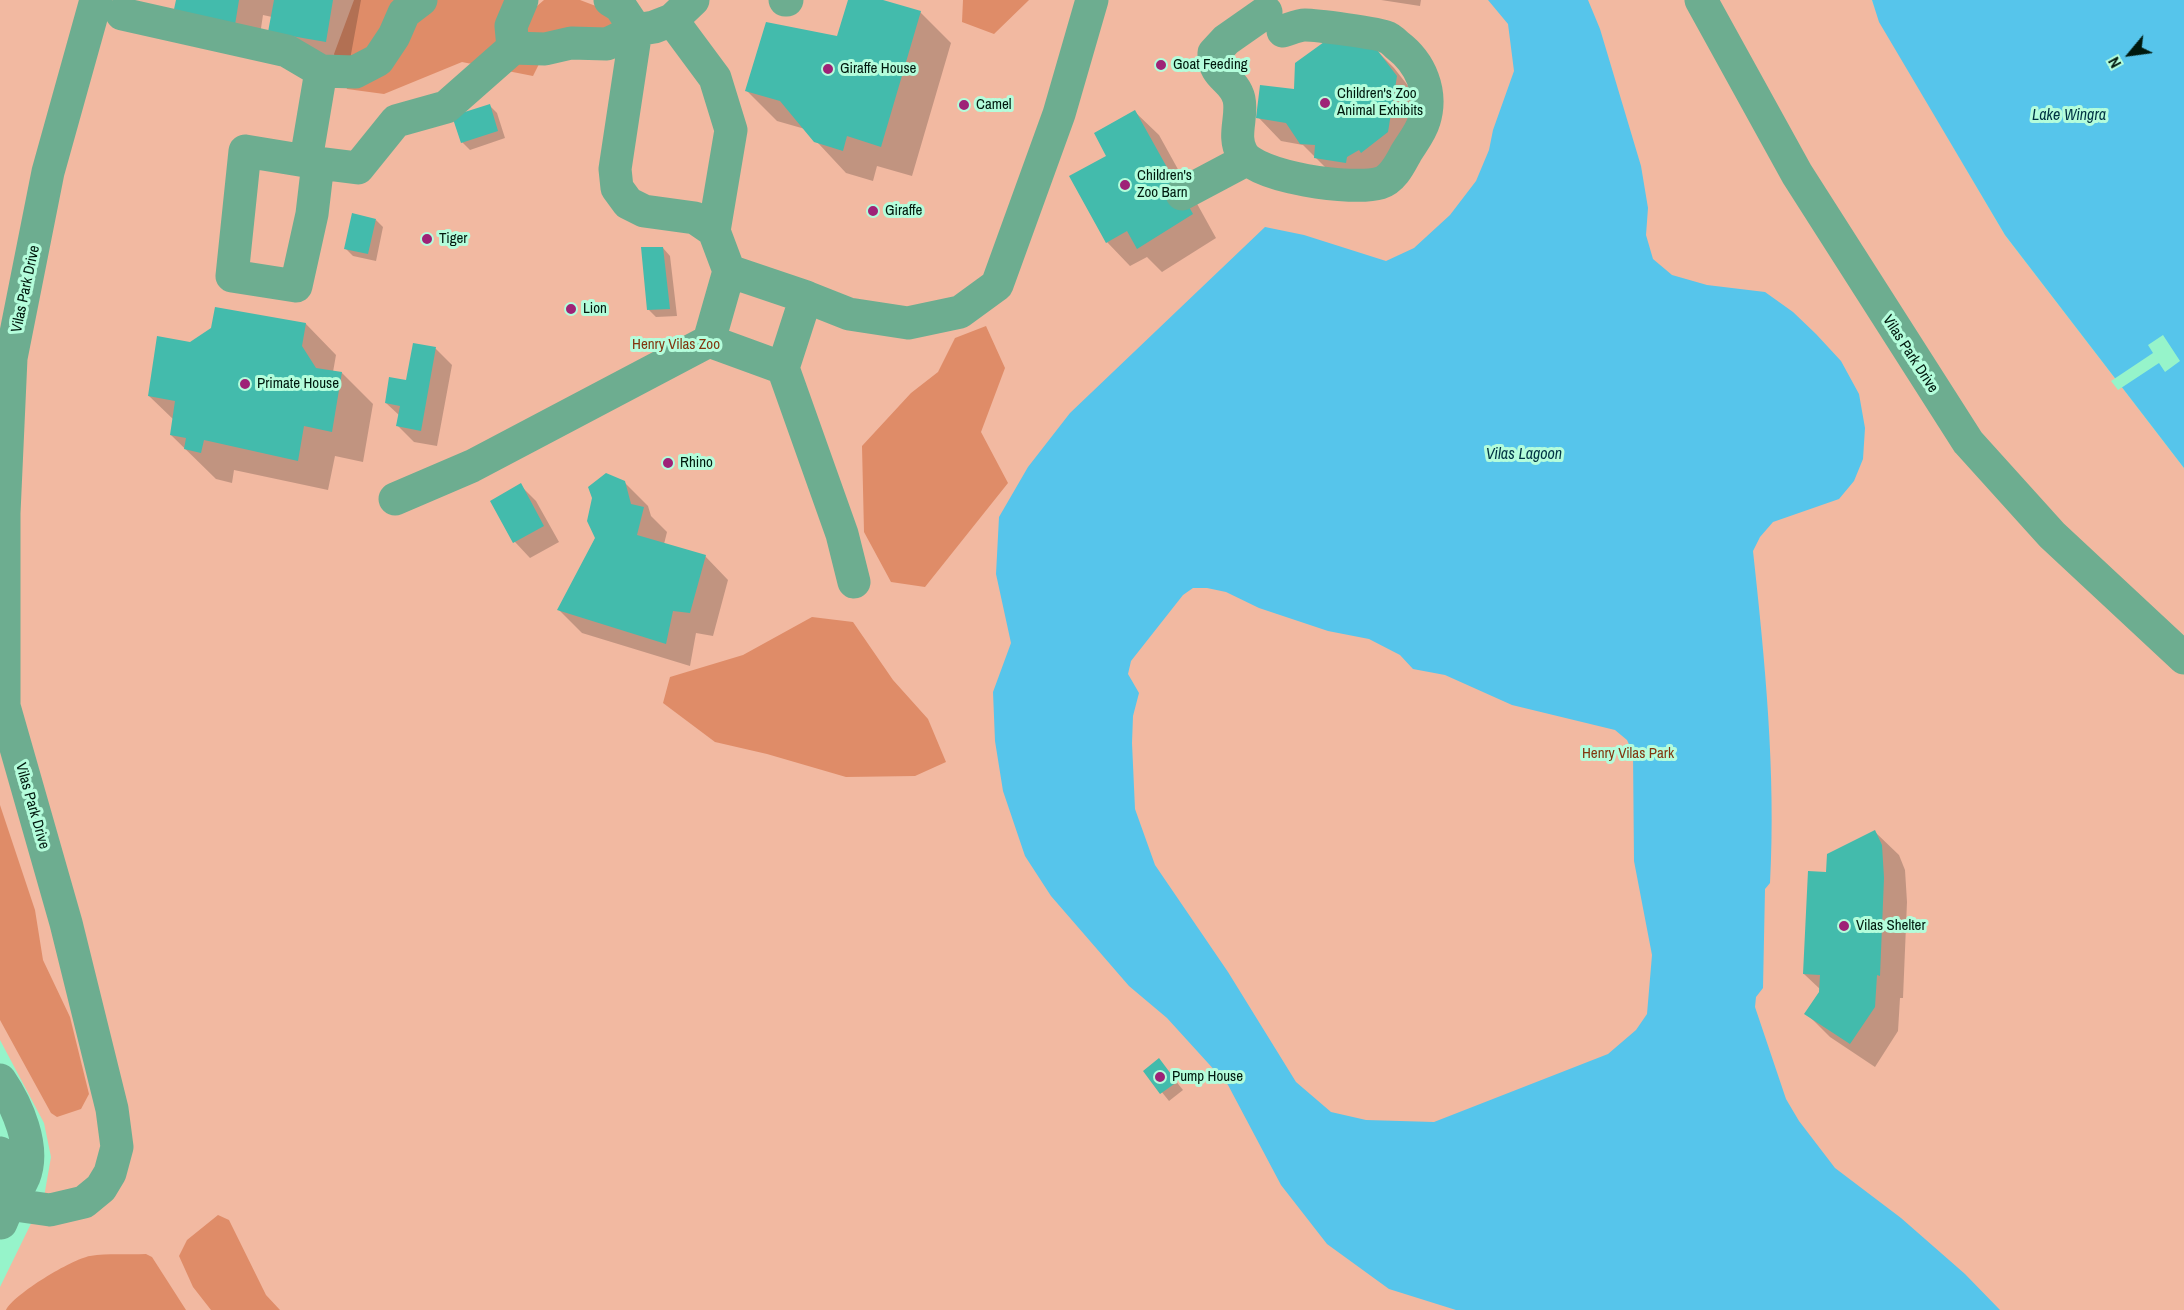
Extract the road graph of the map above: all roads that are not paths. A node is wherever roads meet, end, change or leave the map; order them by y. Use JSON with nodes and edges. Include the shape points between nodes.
{"nodes":[{"id":1,"x":522,"y":0,"type":"edge"},
{"id":2,"x":610,"y":0,"type":"edge"},
{"id":3,"x":1092,"y":0,"type":"edge"},
{"id":4,"x":1701,"y":0,"type":"edge"},
{"id":5,"x":409,"y":4,"type":"edge"},
{"id":6,"x":109,"y":7,"type":"edge"},
{"id":7,"x":682,"y":10,"type":"edge"},
{"id":8,"x":1279,"y":23,"type":"edge"},
{"id":9,"x":636,"y":30,"type":"junction"},
{"id":10,"x":513,"y":48,"type":"junction"},
{"id":11,"x":321,"y":71,"type":"junction"},
{"id":12,"x":1246,"y":160,"type":"junction"},
{"id":13,"x":1182,"y":194,"type":"dead end"},
{"id":14,"x":714,"y":231,"type":"junction"},
{"id":15,"x":729,"y":271,"type":"junction"},
{"id":16,"x":806,"y":297,"type":"junction"},
{"id":17,"x":709,"y":341,"type":"junction"},
{"id":18,"x":783,"y":368,"type":"junction"},
{"id":19,"x":395,"y":499,"type":"dead end"},
{"id":20,"x":855,"y":582,"type":"dead end"},
{"id":21,"x":2184,"y":658,"type":"edge"},
{"id":22,"x":0,"y":1080,"type":"edge"},
{"id":23,"x":0,"y":1153,"type":"edge"},
{"id":24,"x":4,"y":1214,"type":"edge"}],
"edges":[{"from":1,"to":10,"type":"street","via":[[511,26]]},
{"from":2,"to":9,"type":"street","via":[[620,6]]},
{"from":3,"to":16,"type":"street","via":[[1059,114],[997,285],[960,312],[908,323],[849,314]]},
{"from":4,"to":21,"type":"street","name":"Vilas Park Drive","via":[[1797,174],[1968,442],[2052,535]]},
{"from":5,"to":11,"type":"street","via":[[378,60],[355,72]]},
{"from":6,"to":11,"type":"street","via":[[287,51]]},
{"from":6,"to":24,"type":"street","name":"Vilas Park Drive","via":[[48,172],[11,358],[4,513],[4,706],[72,944],[112,1109],[117,1147],[110,1173],[101,1188],[84,1202]]},
{"from":7,"to":9,"type":"street","via":[[654,27]]},
{"from":7,"to":14,"type":"street","via":[[715,78],[731,130]]},
{"from":8,"to":12,"type":"street","via":[[1226,40],[1214,53],[1217,71],[1238,96],[1241,112],[1237,130]]},
{"from":8,"to":12,"type":"street","via":[[1386,37],[1419,68],[1428,94],[1424,122],[1393,175],[1380,183],[1294,178],[1259,169]]},
{"from":9,"to":10,"type":"street","via":[[607,44]]},
{"from":9,"to":14,"type":"street","via":[[615,169],[618,188],[622,197],[636,208],[695,218]]},
{"from":10,"to":11,"type":"street","via":[[446,107],[396,121],[358,168],[312,162]]},
{"from":12,"to":13,"type":"street"},
{"from":14,"to":15,"type":"street"},
{"from":15,"to":16,"type":"street"},
{"from":15,"to":17,"type":"street"},
{"from":16,"to":18,"type":"street"},
{"from":17,"to":18,"type":"street"},
{"from":17,"to":19,"type":"street","via":[[472,466]]},
{"from":18,"to":20,"type":"street"},
{"from":22,"to":24,"type":"street","via":[[25,1136],[27,1163]]},
{"from":23,"to":24,"type":"street","via":[[7,1177]]}]}
